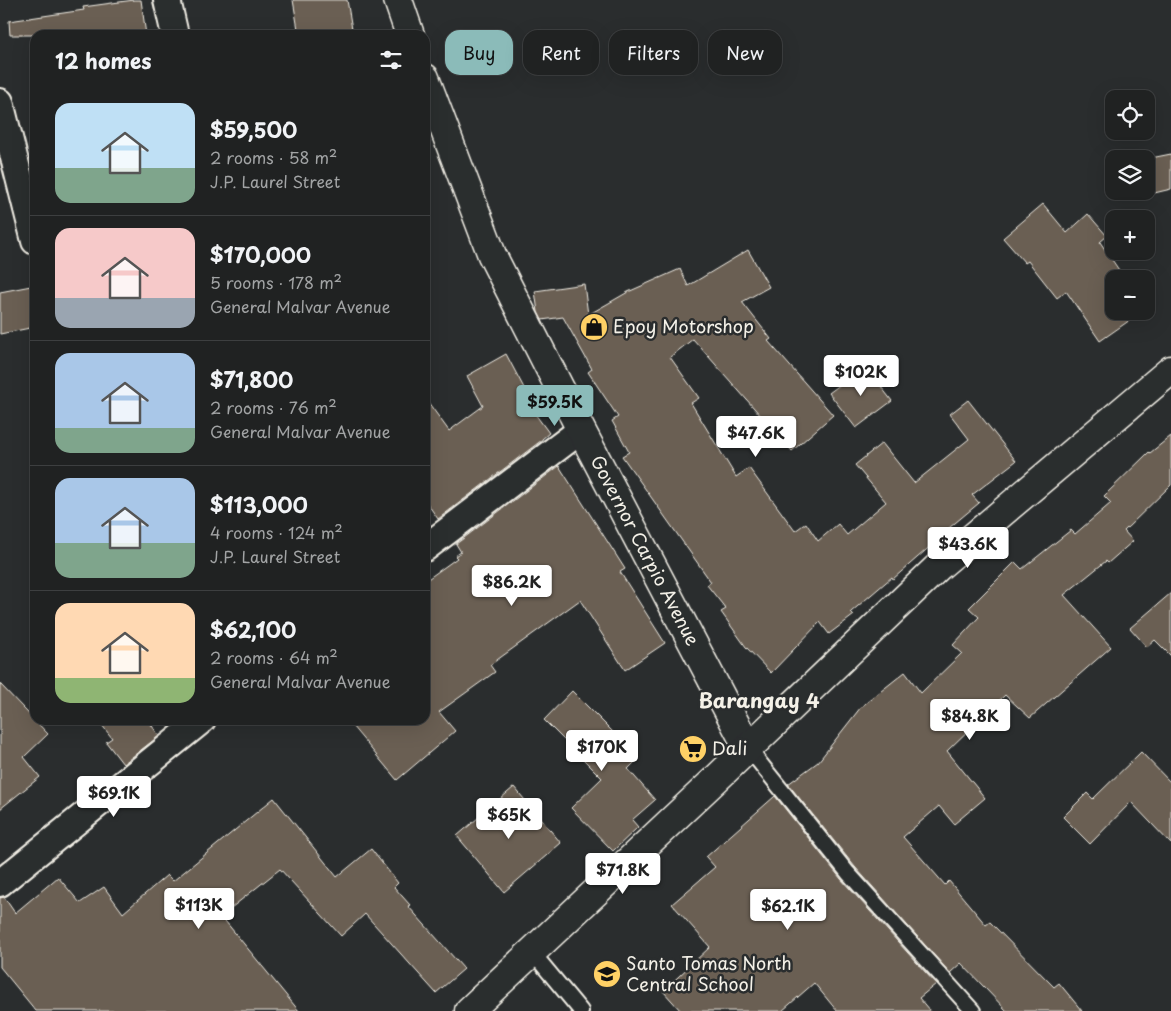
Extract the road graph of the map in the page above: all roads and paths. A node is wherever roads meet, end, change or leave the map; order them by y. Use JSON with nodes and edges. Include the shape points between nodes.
{"nodes":[{"id":1,"x":167,"y":0,"type":"edge"},
{"id":2,"x":398,"y":0,"type":"edge"},
{"id":3,"x":174,"y":30,"type":"edge"},
{"id":4,"x":408,"y":30,"type":"edge"},
{"id":5,"x":430,"y":91,"type":"edge"},
{"id":6,"x":0,"y":102,"type":"edge"},
{"id":7,"x":30,"y":221,"type":"edge"},
{"id":8,"x":1171,"y":370,"type":"edge"},
{"id":9,"x":581,"y":430,"type":"junction"},
{"id":10,"x":430,"y":544,"type":"edge"},
{"id":11,"x":196,"y":725,"type":"edge"},
{"id":12,"x":748,"y":748,"type":"junction"},
{"id":13,"x":0,"y":883,"type":"edge"},
{"id":14,"x":532,"y":952,"type":"junction"},
{"id":15,"x":469,"y":1011,"type":"edge"},
{"id":16,"x":581,"y":1011,"type":"edge"},
{"id":17,"x":973,"y":1011,"type":"edge"}],
"edges":[{"from":1,"to":3,"type":"street"},
{"from":2,"to":4,"type":"main road"},
{"from":5,"to":9,"type":"main road","name":"Governor Carpio Avenue","via":[[492,255]]},
{"from":6,"to":7,"type":"street"},
{"from":8,"to":12,"type":"main road","via":[[938,566]]},
{"from":9,"to":10,"type":"street"},
{"from":9,"to":12,"type":"main road","name":"Governor Carpio Avenue"},
{"from":11,"to":13,"type":"street"},
{"from":12,"to":14,"type":"main road"},
{"from":12,"to":17,"type":"lane","via":[[848,873]]},
{"from":14,"to":15,"type":"main road"},
{"from":14,"to":16,"type":"lane"}]}
